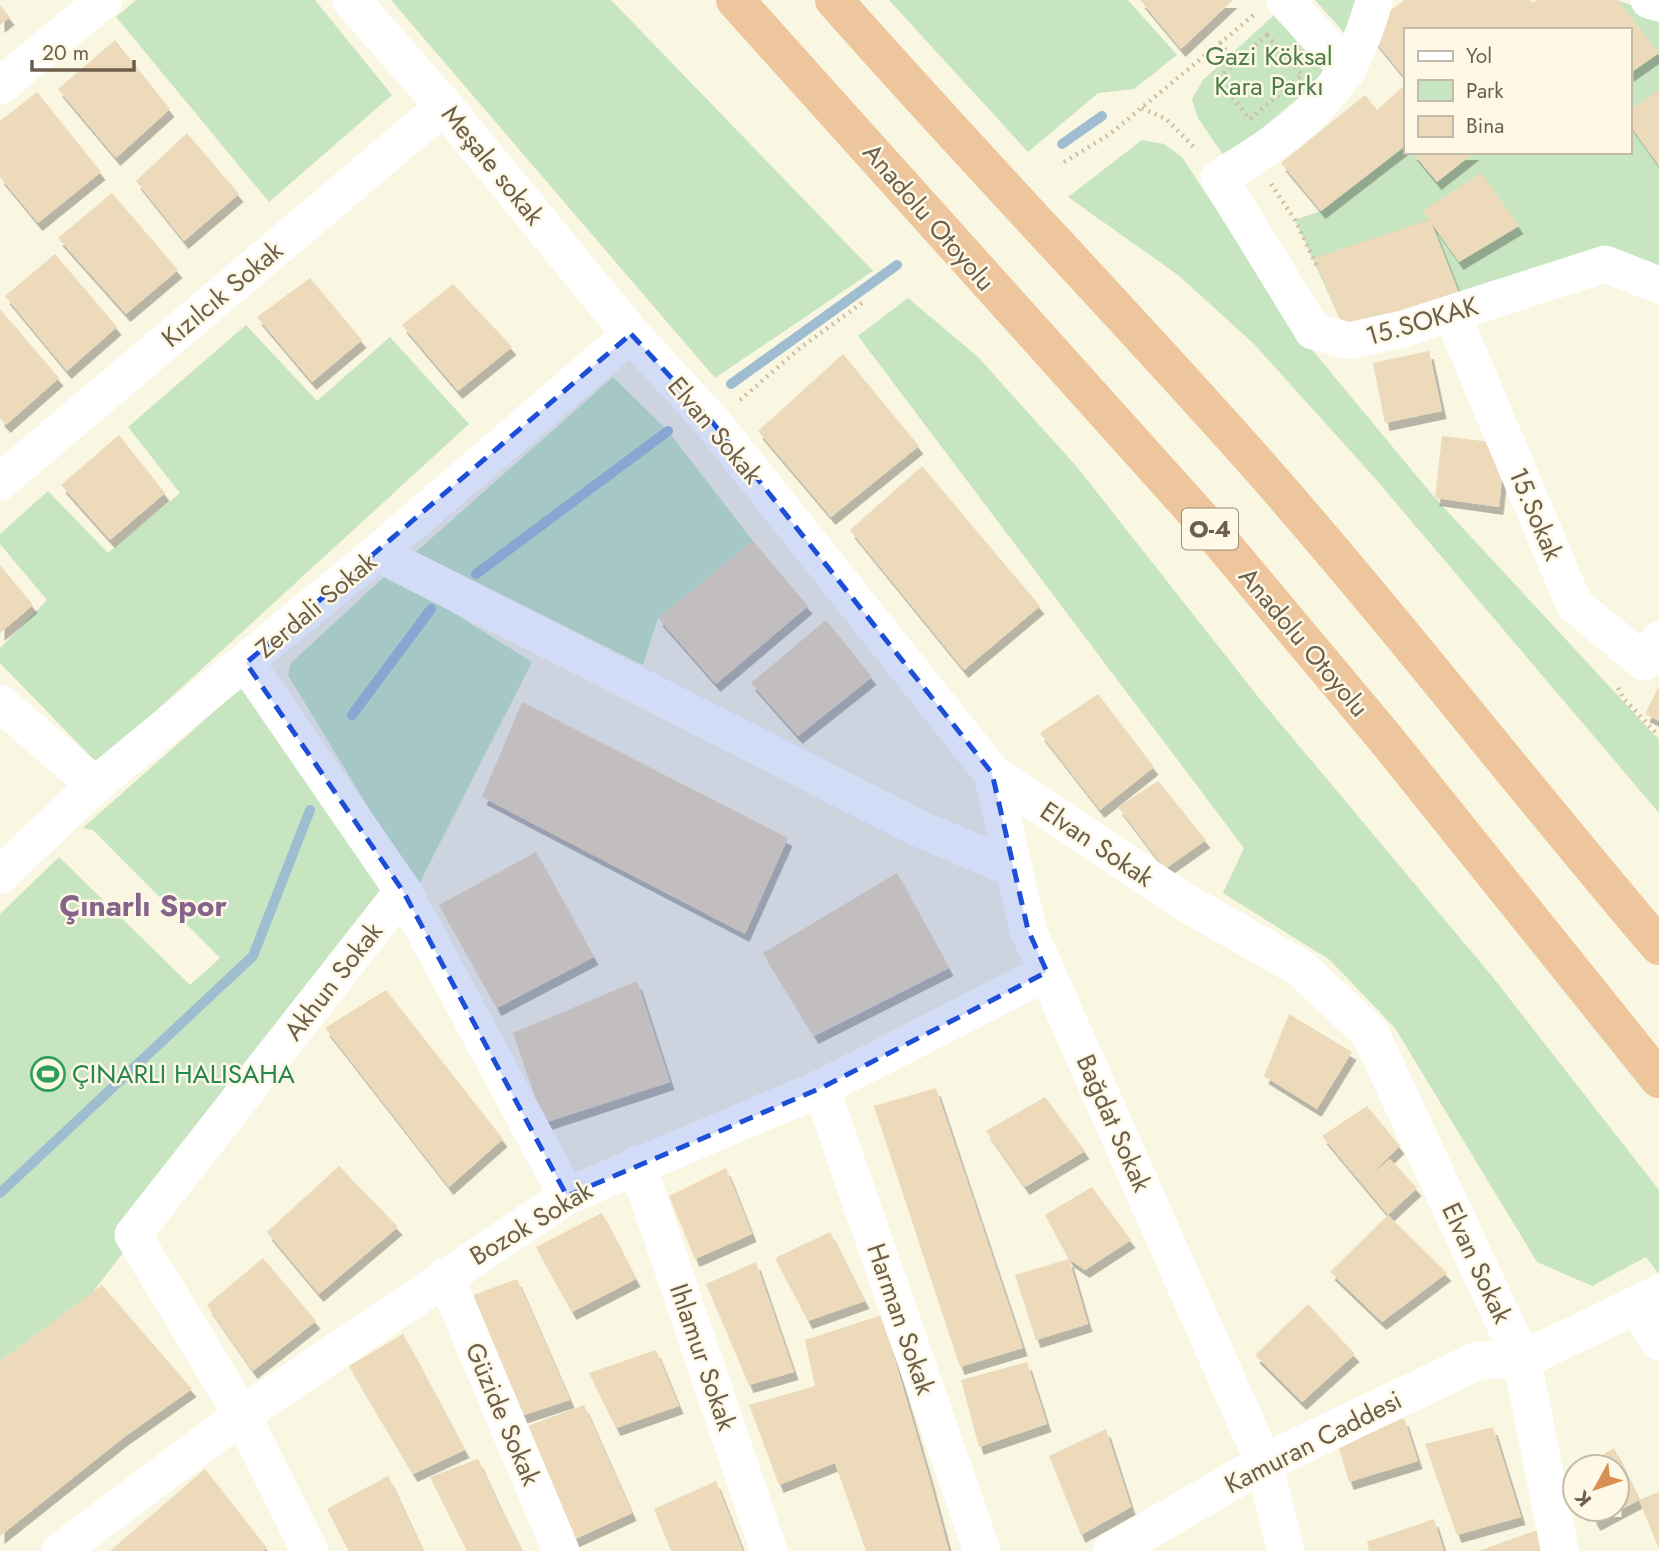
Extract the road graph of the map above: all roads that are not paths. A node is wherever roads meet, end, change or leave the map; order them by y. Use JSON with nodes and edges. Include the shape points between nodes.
{"nodes":[{"id":1,"x":104,"y":0,"type":"edge"},
{"id":2,"x":351,"y":0,"type":"edge"},
{"id":3,"x":716,"y":0,"type":"edge"},
{"id":4,"x":735,"y":0,"type":"edge"},
{"id":5,"x":834,"y":0,"type":"edge"},
{"id":6,"x":1374,"y":0,"type":"edge"},
{"id":7,"x":1649,"y":0,"type":"edge"},
{"id":8,"x":1659,"y":3,"type":"edge"},
{"id":9,"x":1273,"y":4,"type":"edge"},
{"id":10,"x":1348,"y":70,"type":"junction"},
{"id":11,"x":0,"y":86,"type":"edge"},
{"id":12,"x":444,"y":106,"type":"junction"},
{"id":13,"x":850,"y":126,"type":"junction"},
{"id":14,"x":1659,"y":285,"type":"edge"},
{"id":15,"x":1452,"y":314,"type":"junction"},
{"id":16,"x":631,"y":334,"type":"junction"},
{"id":17,"x":2,"y":477,"type":"edge"},
{"id":18,"x":377,"y":553,"type":"junction"},
{"id":19,"x":1659,"y":640,"type":"edge"},
{"id":20,"x":246,"y":663,"type":"junction"},
{"id":21,"x":0,"y":703,"type":"edge"},
{"id":22,"x":992,"y":773,"type":"junction"},
{"id":23,"x":95,"y":785,"type":"junction"},
{"id":24,"x":1014,"y":869,"type":"junction"},
{"id":25,"x":0,"y":875,"type":"edge"},
{"id":26,"x":403,"y":891,"type":"junction"},
{"id":27,"x":1659,"y":946,"type":"edge"},
{"id":28,"x":1047,"y":972,"type":"junction"},
{"id":29,"x":1659,"y":1080,"type":"edge"},
{"id":30,"x":821,"y":1088,"type":"junction"},
{"id":31,"x":637,"y":1164,"type":"junction"},
{"id":32,"x":567,"y":1196,"type":"junction"},
{"id":33,"x":445,"y":1276,"type":"junction"},
{"id":34,"x":1648,"y":1301,"type":"edge"},
{"id":35,"x":1659,"y":1342,"type":"edge"},
{"id":36,"x":1522,"y":1360,"type":"junction"},
{"id":37,"x":242,"y":1415,"type":"junction"},
{"id":38,"x":1264,"y":1463,"type":"junction"},
{"id":39,"x":60,"y":1551,"type":"edge"},
{"id":40,"x":310,"y":1551,"type":"edge"},
{"id":41,"x":561,"y":1551,"type":"edge"},
{"id":42,"x":769,"y":1551,"type":"edge"},
{"id":43,"x":982,"y":1551,"type":"edge"},
{"id":44,"x":1112,"y":1551,"type":"edge"},
{"id":45,"x":1286,"y":1551,"type":"edge"},
{"id":46,"x":1560,"y":1551,"type":"edge"}],
"edges":[{"from":1,"to":11,"type":"street"},
{"from":2,"to":12,"type":"street","name":"Meşale sokak"},
{"from":3,"to":13,"type":"highway"},
{"from":4,"to":13,"type":"highway","name":"Anadolu Otoyolu","number":"O-4"},
{"from":5,"to":27,"type":"highway","via":[[1260,468]]},
{"from":6,"to":10,"type":"street"},
{"from":7,"to":8,"type":"street"},
{"from":9,"to":10,"type":"street"},
{"from":10,"to":15,"type":"street","name":"15.SOKAK","via":[[1320,105],[1219,178],[1312,331],[1349,341]]},
{"from":12,"to":16,"type":"street","name":"Meşale sokak"},
{"from":12,"to":17,"type":"street","name":"Kızılcık Sokak"},
{"from":13,"to":29,"type":"highway","name":"Anadolu Otoyolu","number":"O-4","via":[[1205,523],[1385,738]]},
{"from":14,"to":15,"type":"street","name":"15.SOKAK","via":[[1605,264]]},
{"from":15,"to":19,"type":"street","name":"15.Sokak","via":[[1574,604],[1644,662]]},
{"from":16,"to":18,"type":"street","name":"Zerdali Sokak"},
{"from":16,"to":22,"type":"street","name":"Elvan Sokak","via":[[713,424]]},
{"from":18,"to":20,"type":"street","name":"Zerdali Sokak"},
{"from":18,"to":24,"type":"street","via":[[920,829]]},
{"from":20,"to":23,"type":"street","name":"Zerdali Sokak"},
{"from":20,"to":26,"type":"street","name":"Akhun Sokak"},
{"from":21,"to":23,"type":"street"},
{"from":22,"to":24,"type":"street","name":"Bağdat Sokak"},
{"from":22,"to":36,"type":"street","name":"Elvan Sokak","via":[[1181,900],[1299,967],[1370,1033]]},
{"from":23,"to":25,"type":"street","name":"Zerdali Sokak"},
{"from":24,"to":28,"type":"street","name":"Bağdat Sokak","via":[[1028,930]]},
{"from":26,"to":32,"type":"street","name":"Akhun Sokak"},
{"from":26,"to":37,"type":"street","name":"Akhun Sokak","via":[[133,1235]]},
{"from":28,"to":30,"type":"street","name":"Bozok Sokak"},
{"from":28,"to":38,"type":"street","name":"Bağdat Sokak"},
{"from":30,"to":31,"type":"street","name":"Bozok Sokak"},
{"from":30,"to":43,"type":"street","name":"Harman Sokak"},
{"from":31,"to":32,"type":"street","name":"Bozok Sokak"},
{"from":31,"to":42,"type":"street","name":"Ihlamur Sokak"},
{"from":32,"to":33,"type":"street","name":"Bozok Sokak"},
{"from":33,"to":37,"type":"street","name":"Bozok Sokak"},
{"from":33,"to":41,"type":"street","name":"Güzide Sokak"},
{"from":34,"to":35,"type":"street"},
{"from":34,"to":36,"type":"street"},
{"from":36,"to":38,"type":"street","name":"Kamuran Caddesi","via":[[1479,1360]]},
{"from":36,"to":46,"type":"street","name":"Elvan Sokak"},
{"from":37,"to":39,"type":"street","name":"Bozok Sokak"},
{"from":37,"to":40,"type":"street"},
{"from":38,"to":44,"type":"street","name":"Kamuran Caddesi"},
{"from":38,"to":45,"type":"street","name":"Bağdat Sokak"}]}
